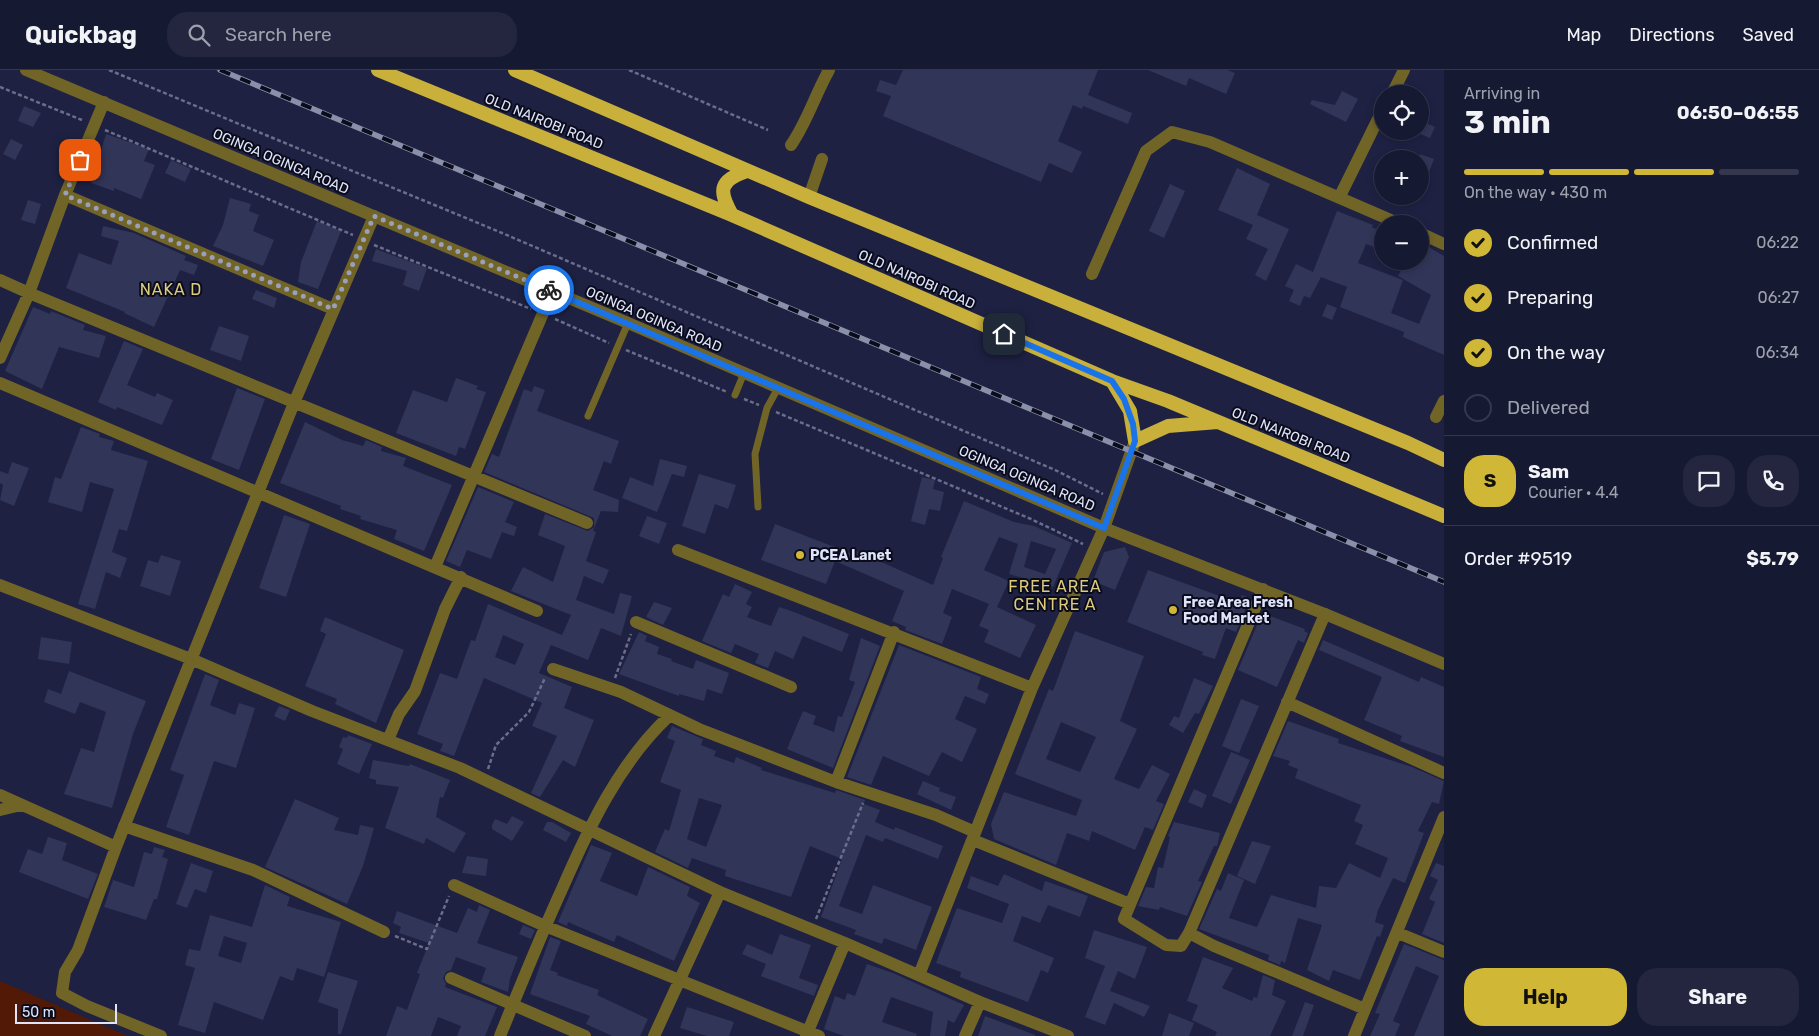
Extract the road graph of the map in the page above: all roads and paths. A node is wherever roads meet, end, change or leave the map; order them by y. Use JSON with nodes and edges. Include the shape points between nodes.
{"nodes":[{"id":1,"x":26,"y":70,"type":"edge"},
{"id":2,"x":109,"y":70,"type":"edge"},
{"id":3,"x":378,"y":70,"type":"edge"},
{"id":4,"x":515,"y":70,"type":"edge"},
{"id":5,"x":629,"y":70,"type":"edge"},
{"id":6,"x":829,"y":70,"type":"edge"},
{"id":7,"x":1404,"y":70,"type":"edge"},
{"id":8,"x":1396,"y":85,"type":"edge"},
{"id":9,"x":0,"y":87,"type":"edge"},
{"id":10,"x":104,"y":102,"type":"junction"},
{"id":11,"x":94,"y":125,"type":"junction"},
{"id":12,"x":1374,"y":127,"type":"edge"},
{"id":13,"x":768,"y":130,"type":"dead end"},
{"id":14,"x":791,"y":145,"type":"dead end"},
{"id":15,"x":822,"y":159,"type":"dead end"},
{"id":16,"x":748,"y":171,"type":"junction"},
{"id":17,"x":65,"y":195,"type":"junction"},
{"id":18,"x":1340,"y":196,"type":"junction"},
{"id":19,"x":809,"y":197,"type":"junction"},
{"id":20,"x":732,"y":215,"type":"junction"},
{"id":21,"x":1381,"y":215,"type":"edge"},
{"id":22,"x":374,"y":216,"type":"junction"},
{"id":23,"x":1429,"y":237,"type":"edge"},
{"id":24,"x":363,"y":240,"type":"junction"},
{"id":25,"x":1444,"y":244,"type":"edge"},
{"id":26,"x":1092,"y":274,"type":"dead end"},
{"id":27,"x":0,"y":280,"type":"edge"},
{"id":28,"x":29,"y":293,"type":"junction"},
{"id":29,"x":551,"y":295,"type":"junction"},
{"id":30,"x":333,"y":309,"type":"junction"},
{"id":31,"x":626,"y":326,"type":"junction"},
{"id":32,"x":0,"y":358,"type":"edge"},
{"id":33,"x":742,"y":377,"type":"junction"},
{"id":34,"x":1112,"y":381,"type":"junction"},
{"id":35,"x":0,"y":383,"type":"edge"},
{"id":36,"x":777,"y":391,"type":"junction"},
{"id":37,"x":735,"y":394,"type":"dead end"},
{"id":38,"x":1444,"y":401,"type":"edge"},
{"id":39,"x":294,"y":403,"type":"junction"},
{"id":40,"x":588,"y":416,"type":"dead end"},
{"id":41,"x":1436,"y":417,"type":"dead end"},
{"id":42,"x":1218,"y":422,"type":"junction"},
{"id":43,"x":1135,"y":441,"type":"junction"},
{"id":44,"x":1444,"y":460,"type":"edge"},
{"id":45,"x":473,"y":477,"type":"junction"},
{"id":46,"x":260,"y":492,"type":"junction"},
{"id":47,"x":1114,"y":500,"type":"junction"},
{"id":48,"x":758,"y":508,"type":"dead end"},
{"id":49,"x":1444,"y":516,"type":"edge"},
{"id":50,"x":587,"y":523,"type":"dead end"},
{"id":51,"x":1104,"y":528,"type":"junction"},
{"id":52,"x":678,"y":550,"type":"dead end"},
{"id":53,"x":435,"y":567,"type":"junction"},
{"id":54,"x":461,"y":578,"type":"junction"},
{"id":55,"x":0,"y":584,"type":"edge"},
{"id":56,"x":1263,"y":589,"type":"junction"},
{"id":57,"x":537,"y":611,"type":"dead end"},
{"id":58,"x":1325,"y":614,"type":"junction"},
{"id":59,"x":636,"y":622,"type":"joint"},
{"id":60,"x":894,"y":632,"type":"junction"},
{"id":61,"x":191,"y":658,"type":"junction"},
{"id":62,"x":1444,"y":664,"type":"edge"},
{"id":63,"x":553,"y":669,"type":"joint"},
{"id":64,"x":791,"y":687,"type":"dead end"},
{"id":65,"x":611,"y":688,"type":"junction"},
{"id":66,"x":1032,"y":688,"type":"junction"},
{"id":67,"x":1286,"y":702,"type":"junction"},
{"id":68,"x":669,"y":716,"type":"junction"},
{"id":69,"x":388,"y":740,"type":"junction"},
{"id":70,"x":1444,"y":773,"type":"edge"},
{"id":71,"x":484,"y":780,"type":"junction"},
{"id":72,"x":836,"y":782,"type":"junction"},
{"id":73,"x":868,"y":793,"type":"junction"},
{"id":74,"x":0,"y":795,"type":"edge"},
{"id":75,"x":21,"y":805,"type":"junction"},
{"id":76,"x":0,"y":810,"type":"edge"},
{"id":77,"x":1444,"y":817,"type":"edge"},
{"id":78,"x":124,"y":826,"type":"junction"},
{"id":79,"x":588,"y":828,"type":"junction"},
{"id":80,"x":974,"y":836,"type":"junction"},
{"id":81,"x":116,"y":847,"type":"junction"},
{"id":82,"x":454,"y":885,"type":"joint"},
{"id":83,"x":720,"y":892,"type":"junction"},
{"id":84,"x":1130,"y":904,"type":"junction"},
{"id":85,"x":545,"y":926,"type":"junction"},
{"id":86,"x":812,"y":930,"type":"junction"},
{"id":87,"x":384,"y":932,"type":"joint"},
{"id":88,"x":1189,"y":933,"type":"junction"},
{"id":89,"x":1398,"y":933,"type":"junction"},
{"id":90,"x":845,"y":943,"type":"junction"},
{"id":91,"x":1444,"y":952,"type":"edge"},
{"id":92,"x":920,"y":975,"type":"junction"},
{"id":93,"x":451,"y":978,"type":"dead end"},
{"id":94,"x":680,"y":980,"type":"junction"},
{"id":95,"x":980,"y":1002,"type":"junction"},
{"id":96,"x":513,"y":1004,"type":"junction"},
{"id":97,"x":1365,"y":1009,"type":"junction"},
{"id":98,"x":811,"y":1034,"type":"edge"},
{"id":99,"x":161,"y":1036,"type":"edge"},
{"id":100,"x":500,"y":1036,"type":"edge"},
{"id":101,"x":585,"y":1036,"type":"edge"},
{"id":102,"x":654,"y":1036,"type":"edge"},
{"id":103,"x":966,"y":1036,"type":"edge"},
{"id":104,"x":1068,"y":1036,"type":"edge"},
{"id":105,"x":1354,"y":1036,"type":"edge"}],
"edges":[{"from":1,"to":10,"type":"street","name":"OGINGA OGINGA ROAD"},
{"from":2,"to":47,"type":"path","via":[[502,233],[1046,466]]},
{"from":3,"to":20,"type":"highway","name":"OLD NAIROBI ROAD"},
{"from":4,"to":16,"type":"highway"},
{"from":5,"to":13,"type":"path"},
{"from":6,"to":14,"type":"street"},
{"from":7,"to":8,"type":"street"},
{"from":9,"to":11,"type":"path"},
{"from":10,"to":11,"type":"street"},
{"from":10,"to":22,"type":"street","name":"OGINGA OGINGA ROAD"},
{"from":11,"to":17,"type":"street"},
{"from":11,"to":24,"type":"path"},
{"from":12,"to":18,"type":"street"},
{"from":15,"to":19,"type":"street"},
{"from":16,"to":19,"type":"highway"},
{"from":16,"to":20,"type":"highway","via":[[734,176],[725,184],[722,194]]},
{"from":17,"to":28,"type":"street"},
{"from":17,"to":30,"type":"street"},
{"from":18,"to":21,"type":"street"},
{"from":18,"to":26,"type":"street","via":[[1210,142],[1172,132],[1146,151]]},
{"from":19,"to":44,"type":"highway"},
{"from":20,"to":34,"type":"highway","name":"OLD NAIROBI ROAD"},
{"from":22,"to":24,"type":"street"},
{"from":22,"to":29,"type":"street","name":"OGINGA OGINGA ROAD"},
{"from":23,"to":25,"type":"street"},
{"from":24,"to":30,"type":"street"},
{"from":27,"to":28,"type":"street"},
{"from":28,"to":32,"type":"street"},
{"from":28,"to":39,"type":"street"},
{"from":29,"to":31,"type":"street","name":"OGINGA OGINGA ROAD"},
{"from":29,"to":45,"type":"street"},
{"from":30,"to":39,"type":"street"},
{"from":31,"to":33,"type":"street","name":"OGINGA OGINGA ROAD"},
{"from":31,"to":40,"type":"lane"},
{"from":33,"to":36,"type":"street","name":"OGINGA OGINGA ROAD"},
{"from":33,"to":37,"type":"lane"},
{"from":34,"to":42,"type":"highway","name":"OLD NAIROBI ROAD"},
{"from":34,"to":43,"type":"highway","via":[[1130,411]]},
{"from":35,"to":46,"type":"street"},
{"from":36,"to":48,"type":"lane","via":[[755,454]]},
{"from":36,"to":51,"type":"street","name":"OGINGA OGINGA ROAD"},
{"from":38,"to":41,"type":"street"},
{"from":39,"to":45,"type":"street"},
{"from":39,"to":46,"type":"street"},
{"from":42,"to":43,"type":"highway","via":[[1168,426]]},
{"from":42,"to":49,"type":"highway","name":"OLD NAIROBI ROAD"},
{"from":43,"to":47,"type":"street"},
{"from":45,"to":50,"type":"street"},
{"from":45,"to":53,"type":"street"},
{"from":46,"to":53,"type":"street"},
{"from":46,"to":61,"type":"street"},
{"from":47,"to":51,"type":"street"},
{"from":51,"to":56,"type":"street","name":"OGINGA OGINGA ROAD"},
{"from":51,"to":66,"type":"street"},
{"from":52,"to":60,"type":"street"},
{"from":53,"to":54,"type":"street"},
{"from":54,"to":57,"type":"street"},
{"from":54,"to":69,"type":"street","via":[[445,609],[415,691],[399,714]]},
{"from":55,"to":61,"type":"street"},
{"from":56,"to":58,"type":"street","name":"OGINGA OGINGA ROAD"},
{"from":56,"to":84,"type":"street"},
{"from":58,"to":62,"type":"street","name":"OGINGA OGINGA ROAD"},
{"from":58,"to":67,"type":"street"},
{"from":59,"to":64,"type":"street"},
{"from":59,"to":65,"type":"path"},
{"from":60,"to":66,"type":"street"},
{"from":60,"to":72,"type":"street"},
{"from":61,"to":69,"type":"street"},
{"from":61,"to":78,"type":"street"},
{"from":63,"to":65,"type":"street"},
{"from":63,"to":71,"type":"path","via":[[547,674],[529,712],[496,745]]},
{"from":65,"to":68,"type":"street"},
{"from":66,"to":80,"type":"street"},
{"from":67,"to":70,"type":"street"},
{"from":67,"to":88,"type":"street"},
{"from":68,"to":72,"type":"street"},
{"from":68,"to":79,"type":"street","via":[[649,734]]},
{"from":69,"to":71,"type":"street"},
{"from":71,"to":79,"type":"street"},
{"from":72,"to":73,"type":"street"},
{"from":73,"to":80,"type":"street","via":[[936,815]]},
{"from":73,"to":86,"type":"path"},
{"from":74,"to":75,"type":"street"},
{"from":75,"to":76,"type":"street"},
{"from":75,"to":81,"type":"street"},
{"from":77,"to":89,"type":"street"},
{"from":78,"to":81,"type":"street"},
{"from":78,"to":87,"type":"street","via":[[253,870]]},
{"from":79,"to":83,"type":"street"},
{"from":79,"to":85,"type":"street"},
{"from":80,"to":84,"type":"street"},
{"from":80,"to":92,"type":"street"},
{"from":81,"to":99,"type":"street","via":[[78,950],[65,972],[62,993]]},
{"from":82,"to":85,"type":"street"},
{"from":82,"to":87,"type":"path","via":[[427,949]]},
{"from":83,"to":86,"type":"street"},
{"from":83,"to":94,"type":"street"},
{"from":84,"to":88,"type":"street","via":[[1124,919],[1166,945],[1181,946]]},
{"from":85,"to":94,"type":"street"},
{"from":85,"to":96,"type":"street"},
{"from":86,"to":90,"type":"street"},
{"from":88,"to":97,"type":"street"},
{"from":89,"to":91,"type":"street"},
{"from":89,"to":97,"type":"street"},
{"from":90,"to":92,"type":"street"},
{"from":90,"to":98,"type":"street"},
{"from":92,"to":95,"type":"street"},
{"from":93,"to":96,"type":"street"},
{"from":94,"to":98,"type":"street"},
{"from":94,"to":102,"type":"street"},
{"from":95,"to":103,"type":"street"},
{"from":95,"to":104,"type":"street"},
{"from":96,"to":100,"type":"street"},
{"from":96,"to":101,"type":"street"},
{"from":97,"to":105,"type":"street"}]}
